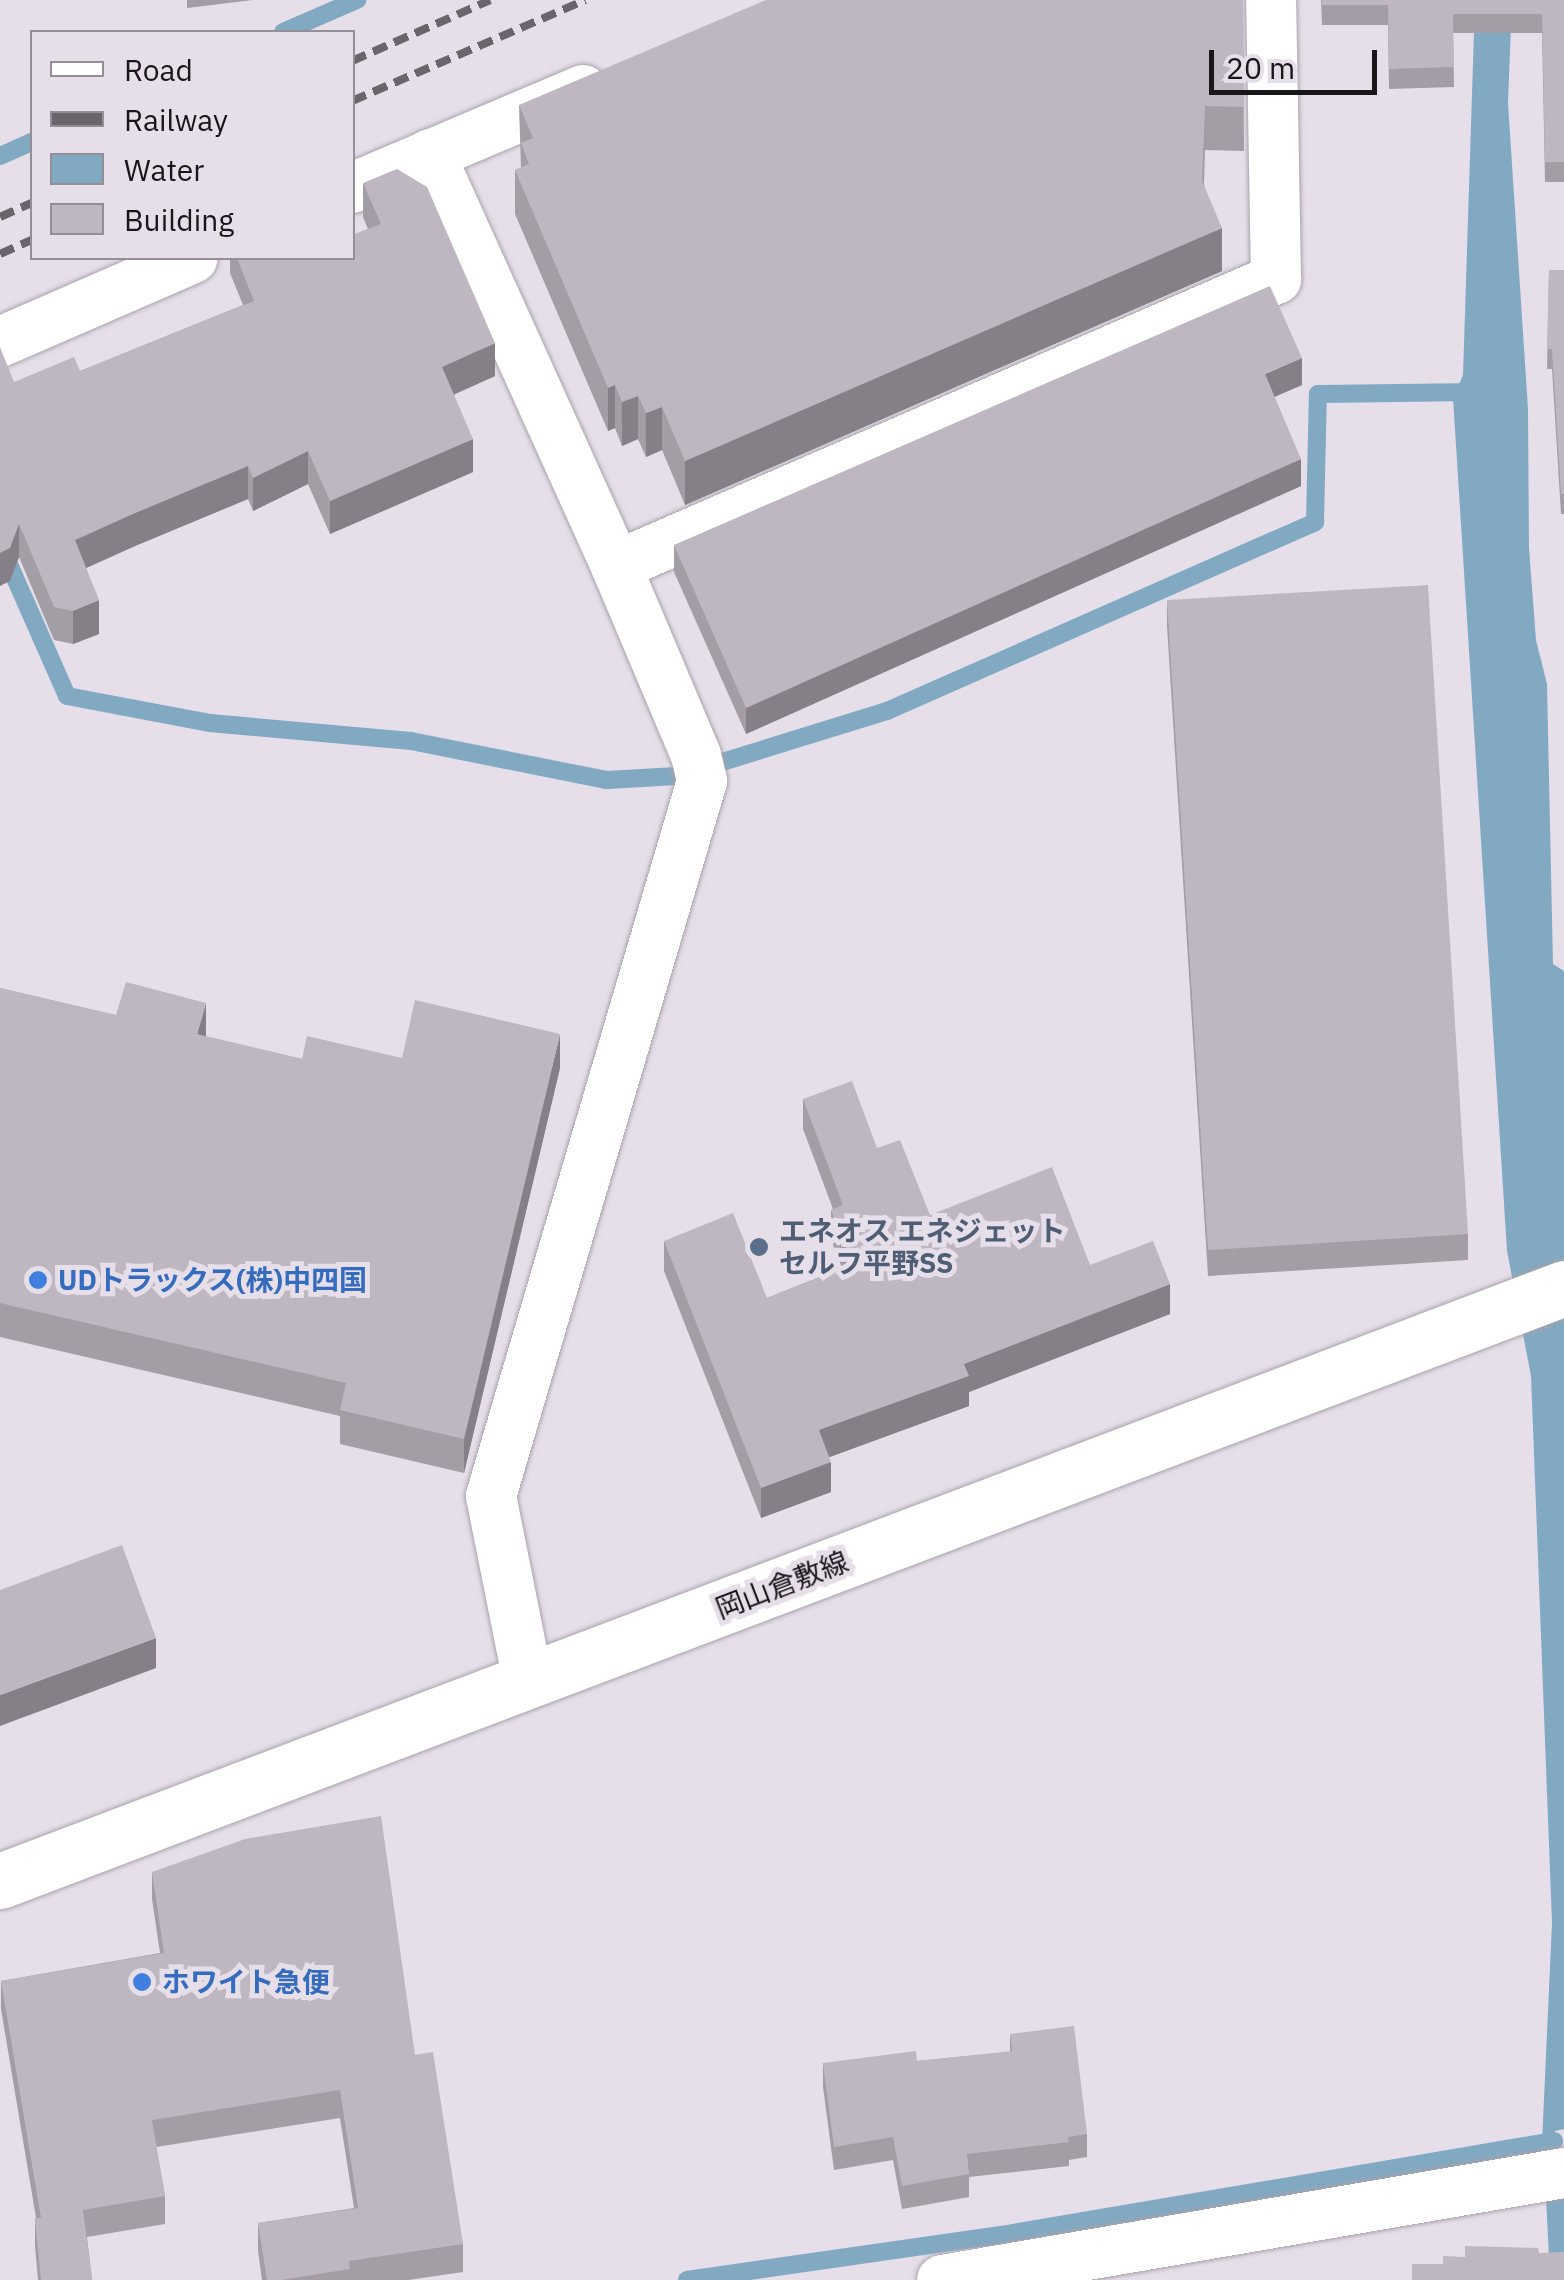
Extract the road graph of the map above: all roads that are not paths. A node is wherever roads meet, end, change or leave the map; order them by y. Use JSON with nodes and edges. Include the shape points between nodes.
{"nodes":[{"id":1,"x":1271,"y":0,"type":"edge"},
{"id":2,"x":632,"y":69,"type":"edge"},
{"id":3,"x":430,"y":154,"type":"junction"},
{"id":4,"x":355,"y":187,"type":"edge"},
{"id":5,"x":188,"y":260,"type":"edge"},
{"id":6,"x":0,"y":342,"type":"edge"},
{"id":7,"x":616,"y":566,"type":"junction"},
{"id":8,"x":1564,"y":1288,"type":"edge"},
{"id":9,"x":528,"y":1681,"type":"junction"},
{"id":10,"x":0,"y":1880,"type":"edge"},
{"id":11,"x":1551,"y":2175,"type":"edge"},
{"id":12,"x":942,"y":2280,"type":"edge"}],
"edges":[{"from":1,"to":7,"type":"street","via":[[1276,280]]},
{"from":2,"to":3,"type":"street"},
{"from":3,"to":4,"type":"street"},
{"from":3,"to":7,"type":"street"},
{"from":5,"to":6,"type":"street"},
{"from":7,"to":9,"type":"street","via":[[699,768],[491,1496]]},
{"from":8,"to":9,"type":"main road","name":"岡山倉敷線"},
{"from":9,"to":10,"type":"main road","name":"岡山倉敷線"},
{"from":11,"to":12,"type":"street"}]}
